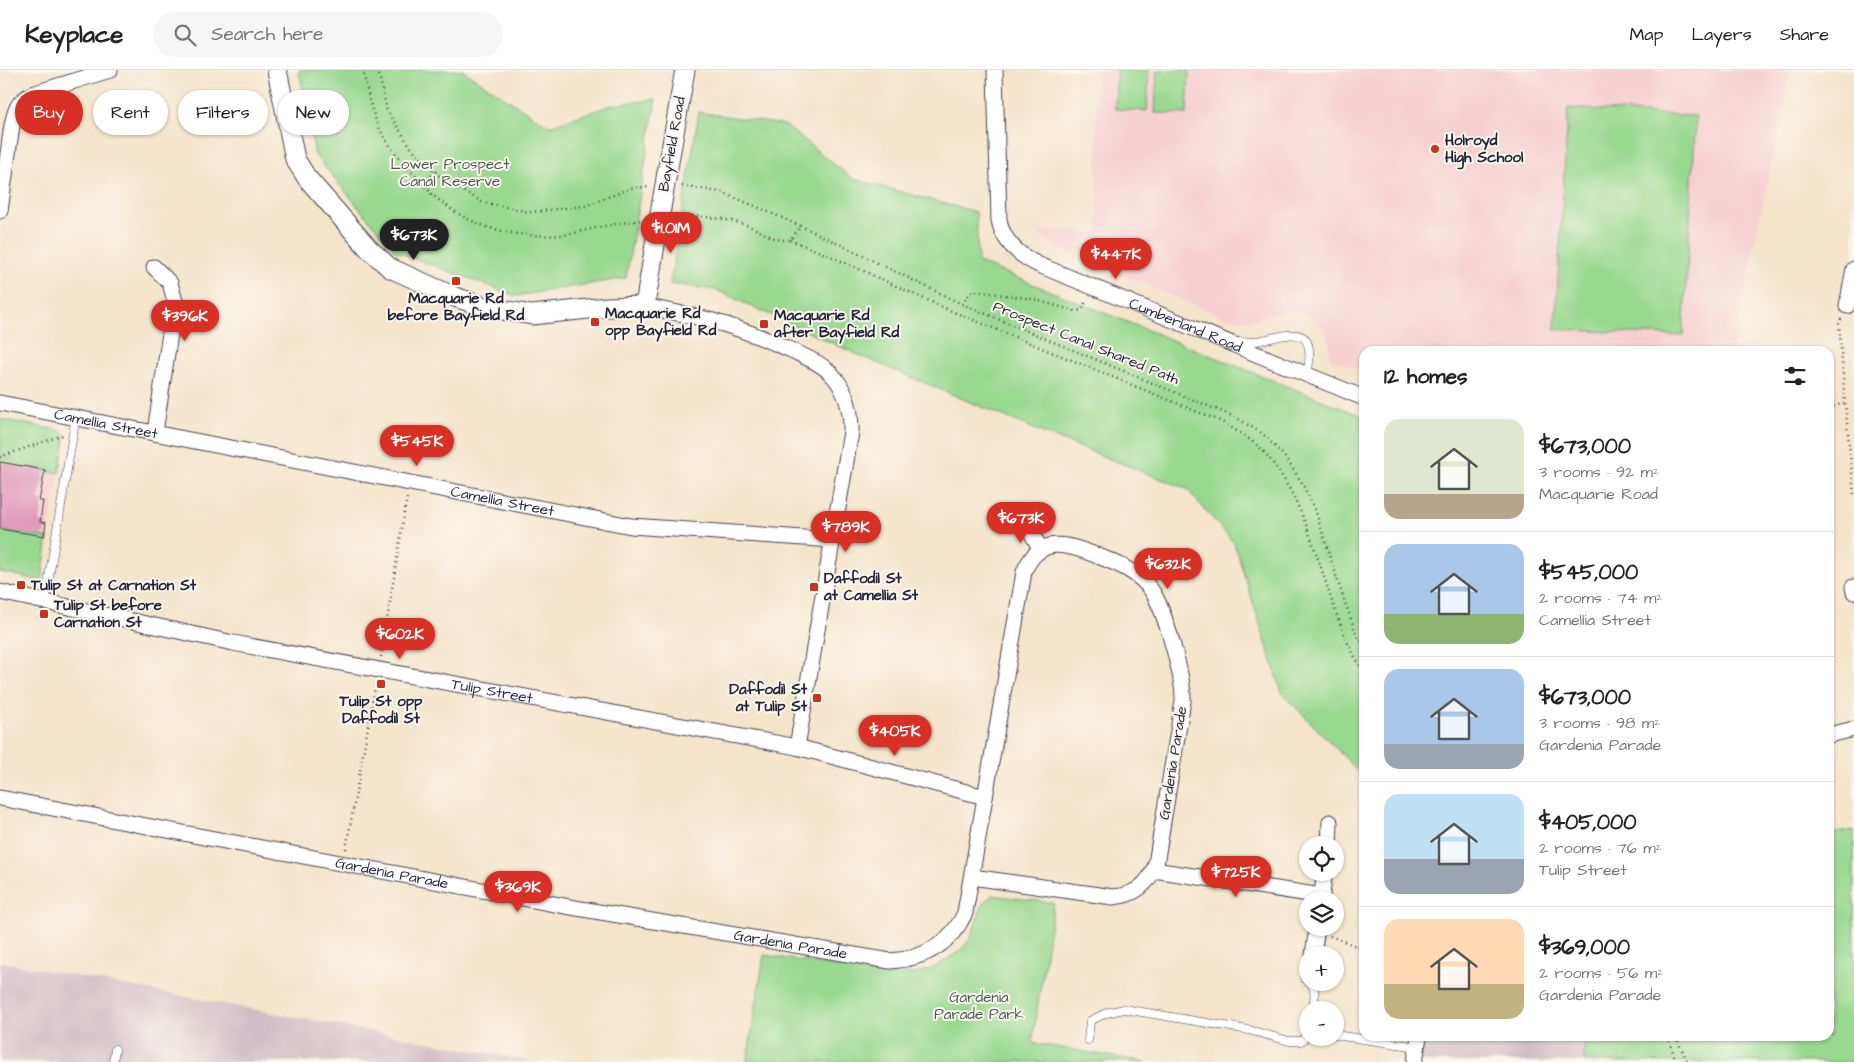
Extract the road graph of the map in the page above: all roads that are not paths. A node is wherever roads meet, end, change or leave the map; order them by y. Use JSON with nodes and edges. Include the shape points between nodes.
{"nodes":[{"id":1,"x":110,"y":70,"type":"edge"},
{"id":2,"x":277,"y":70,"type":"edge"},
{"id":3,"x":685,"y":70,"type":"edge"},
{"id":4,"x":995,"y":70,"type":"edge"},
{"id":5,"x":0,"y":211,"type":"edge"},
{"id":6,"x":154,"y":267,"type":"dead end"},
{"id":7,"x":1854,"y":269,"type":"edge"},
{"id":8,"x":645,"y":306,"type":"junction"},
{"id":9,"x":1847,"y":306,"type":"road end"},
{"id":10,"x":1219,"y":340,"type":"junction"},
{"id":11,"x":1306,"y":376,"type":"junction"},
{"id":12,"x":1359,"y":396,"type":"edge"},
{"id":13,"x":0,"y":403,"type":"edge"},
{"id":14,"x":75,"y":424,"type":"junction"},
{"id":15,"x":156,"y":432,"type":"junction"},
{"id":16,"x":1026,"y":523,"type":"dead end"},
{"id":17,"x":833,"y":540,"type":"junction"},
{"id":18,"x":1041,"y":550,"type":"junction"},
{"id":19,"x":0,"y":592,"type":"edge"},
{"id":20,"x":45,"y":601,"type":"junction"},
{"id":21,"x":1854,"y":729,"type":"edge"},
{"id":22,"x":1834,"y":733,"type":"edge"},
{"id":23,"x":797,"y":747,"type":"junction"},
{"id":24,"x":985,"y":796,"type":"junction"},
{"id":25,"x":0,"y":798,"type":"edge"},
{"id":26,"x":1330,"y":822,"type":"dead end"},
{"id":27,"x":1329,"y":836,"type":"edge"},
{"id":28,"x":1154,"y":870,"type":"junction"},
{"id":29,"x":972,"y":877,"type":"junction"},
{"id":30,"x":1299,"y":894,"type":"edge"},
{"id":31,"x":1344,"y":1037,"type":"edge"},
{"id":32,"x":1359,"y":1039,"type":"edge"},
{"id":33,"x":1088,"y":1040,"type":"dead end"},
{"id":34,"x":1299,"y":1041,"type":"edge"},
{"id":35,"x":1370,"y":1041,"type":"edge"},
{"id":36,"x":115,"y":1049,"type":"dead end"},
{"id":37,"x":1417,"y":1049,"type":"edge"},
{"id":38,"x":113,"y":1062,"type":"edge"}],
"edges":[{"from":1,"to":5,"type":"street","via":[[21,100],[12,125]]},
{"from":2,"to":8,"type":"street","via":[[295,159],[307,178],[368,249],[390,268],[485,307],[532,315]]},
{"from":3,"to":8,"type":"street","name":"Bayfield Road","bridge":true,"via":[[667,173],[655,191],[659,219]]},
{"from":4,"to":10,"type":"street","name":"Cumberland Road","via":[[997,201],[1001,230],[1010,244],[1039,265]]},
{"from":6,"to":15,"type":"street","via":[[170,283],[175,301]]},
{"from":7,"to":9,"type":"street"},
{"from":8,"to":17,"type":"street","via":[[747,332],[816,362],[839,384],[851,423]]},
{"from":10,"to":11,"type":"street","name":"Cumberland Road"},
{"from":10,"to":11,"type":"lane","via":[[1243,343],[1286,334],[1300,336],[1309,348]]},
{"from":11,"to":12,"type":"street","name":"Cumberland Road"},
{"from":13,"to":14,"type":"street","name":"Camellia Street"},
{"from":14,"to":15,"type":"street","name":"Camellia Street"},
{"from":14,"to":20,"type":"lane"},
{"from":15,"to":17,"type":"street","name":"Camellia Street","via":[[631,526]]},
{"from":16,"to":18,"type":"street"},
{"from":17,"to":23,"type":"street"},
{"from":18,"to":24,"type":"street","name":"Gardenia Parade","via":[[1024,572]]},
{"from":18,"to":28,"type":"street","name":"Gardenia Parade","via":[[1056,545],[1072,546],[1120,565],[1147,585],[1161,610],[1184,689]]},
{"from":19,"to":20,"type":"street","name":"Tulip Street"},
{"from":20,"to":23,"type":"street","name":"Tulip Street","via":[[233,644]]},
{"from":21,"to":22,"type":"street"},
{"from":23,"to":24,"type":"street","name":"Tulip Street"},
{"from":24,"to":29,"type":"street","name":"Gardenia Parade"},
{"from":25,"to":29,"type":"street","name":"Gardenia Parade","via":[[570,907],[890,961],[924,954],[941,945],[956,930],[965,913]]},
{"from":26,"to":27,"type":"street"},
{"from":28,"to":29,"type":"street","name":"Gardenia Parade","via":[[1136,891],[1113,897]]},
{"from":28,"to":30,"type":"street"},
{"from":31,"to":32,"type":"lane"},
{"from":33,"to":34,"type":"lane","via":[[1090,1021],[1124,1009]]},
{"from":35,"to":37,"type":"lane"},
{"from":36,"to":38,"type":"lane"}]}
